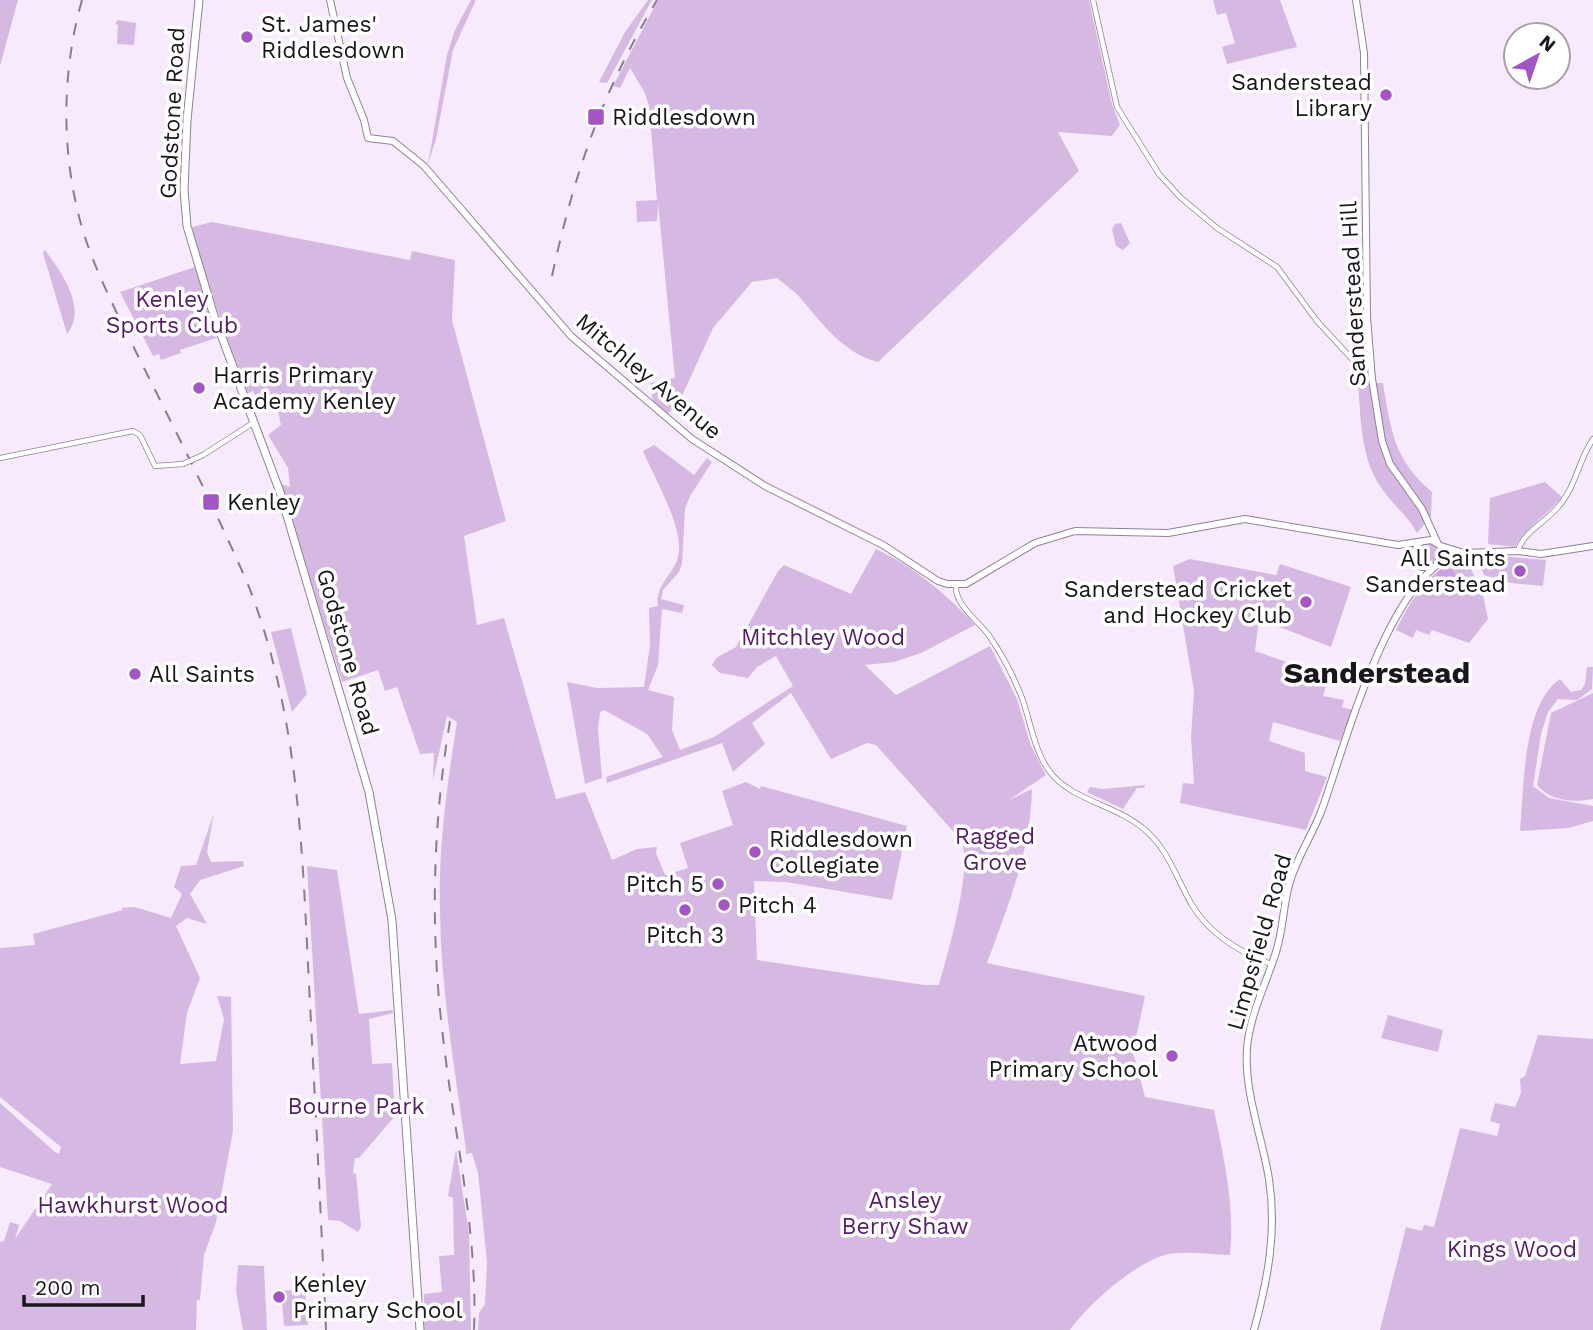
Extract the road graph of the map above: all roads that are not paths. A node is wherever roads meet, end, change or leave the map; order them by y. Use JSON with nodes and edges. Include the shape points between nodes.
{"nodes":[{"id":1,"x":200,"y":0,"type":"edge"},
{"id":2,"x":330,"y":0,"type":"edge"},
{"id":3,"x":1093,"y":0,"type":"edge"},
{"id":4,"x":1356,"y":0,"type":"edge"},
{"id":5,"x":1370,"y":363,"type":"junction"},
{"id":6,"x":253,"y":423,"type":"junction"},
{"id":7,"x":1593,"y":439,"type":"edge"},
{"id":8,"x":0,"y":458,"type":"edge"},
{"id":9,"x":1428,"y":520,"type":"junction"},
{"id":10,"x":1422,"y":540,"type":"junction"},
{"id":11,"x":1398,"y":545,"type":"junction"},
{"id":12,"x":1440,"y":545,"type":"junction"},
{"id":13,"x":1593,"y":546,"type":"edge"},
{"id":14,"x":1518,"y":551,"type":"junction"},
{"id":15,"x":1464,"y":553,"type":"junction"},
{"id":16,"x":1416,"y":561,"type":"junction"},
{"id":17,"x":1436,"y":565,"type":"junction"},
{"id":18,"x":956,"y":585,"type":"junction"},
{"id":19,"x":1417,"y":585,"type":"junction"},
{"id":20,"x":1271,"y":964,"type":"junction"},
{"id":21,"x":419,"y":1330,"type":"edge"},
{"id":22,"x":1254,"y":1330,"type":"edge"}],
"edges":[{"from":1,"to":6,"type":"highway","name":"Godstone Road","via":[[187,120],[187,226]]},
{"from":2,"to":18,"type":"main road","name":"Mitchley Avenue","via":[[346,78],[368,138],[393,141],[424,166],[571,336],[692,439],[782,495],[883,545],[938,580]]},
{"from":3,"to":5,"type":"street","via":[[1117,107],[1164,181],[1217,228],[1277,267],[1352,359]]},
{"from":4,"to":5,"type":"main road","name":"Sanderstead Hill","via":[[1364,53]]},
{"from":5,"to":9,"type":"main road","name":"Sanderstead Hill","via":[[1382,442],[1390,464]]},
{"from":6,"to":8,"type":"street","bridge":true,"via":[[183,464],[155,466],[140,435],[133,431]]},
{"from":6,"to":21,"type":"highway","name":"Godstone Road","via":[[277,485],[338,683],[380,847],[392,920]]},
{"from":7,"to":14,"type":"street","via":[[1571,491]]},
{"from":9,"to":10,"type":"main road"},
{"from":9,"to":12,"type":"main road","name":"Sanderstead Hill"},
{"from":10,"to":11,"type":"main road"},
{"from":10,"to":12,"type":"main road"},
{"from":10,"to":16,"type":"main road","via":[[1415,550]]},
{"from":11,"to":16,"type":"main road"},
{"from":11,"to":18,"type":"main road","via":[[1245,519],[1168,533],[1075,531],[1035,543],[980,578]]},
{"from":12,"to":15,"type":"main road"},
{"from":12,"to":17,"type":"main road","via":[[1442,555]]},
{"from":13,"to":14,"type":"main road","via":[[1541,554]]},
{"from":14,"to":15,"type":"main road"},
{"from":15,"to":17,"type":"main road","via":[[1448,556]]},
{"from":16,"to":17,"type":"main road","via":[[1426,568]]},
{"from":16,"to":19,"type":"main road","via":[[1421,575]]},
{"from":17,"to":19,"type":"main road","name":"Limpsfield Road"},
{"from":18,"to":20,"type":"street","via":[[958,597],[990,637],[1010,672],[1035,744],[1051,773],[1067,789],[1108,805],[1144,829],[1173,864],[1204,922],[1233,947]]},
{"from":19,"to":20,"type":"main road","name":"Limpsfield Road","via":[[1398,612],[1375,662],[1320,813],[1296,863]]},
{"from":20,"to":22,"type":"main road","name":"Limpsfield Road","via":[[1256,1003],[1247,1049],[1273,1219],[1270,1270]]}]}
